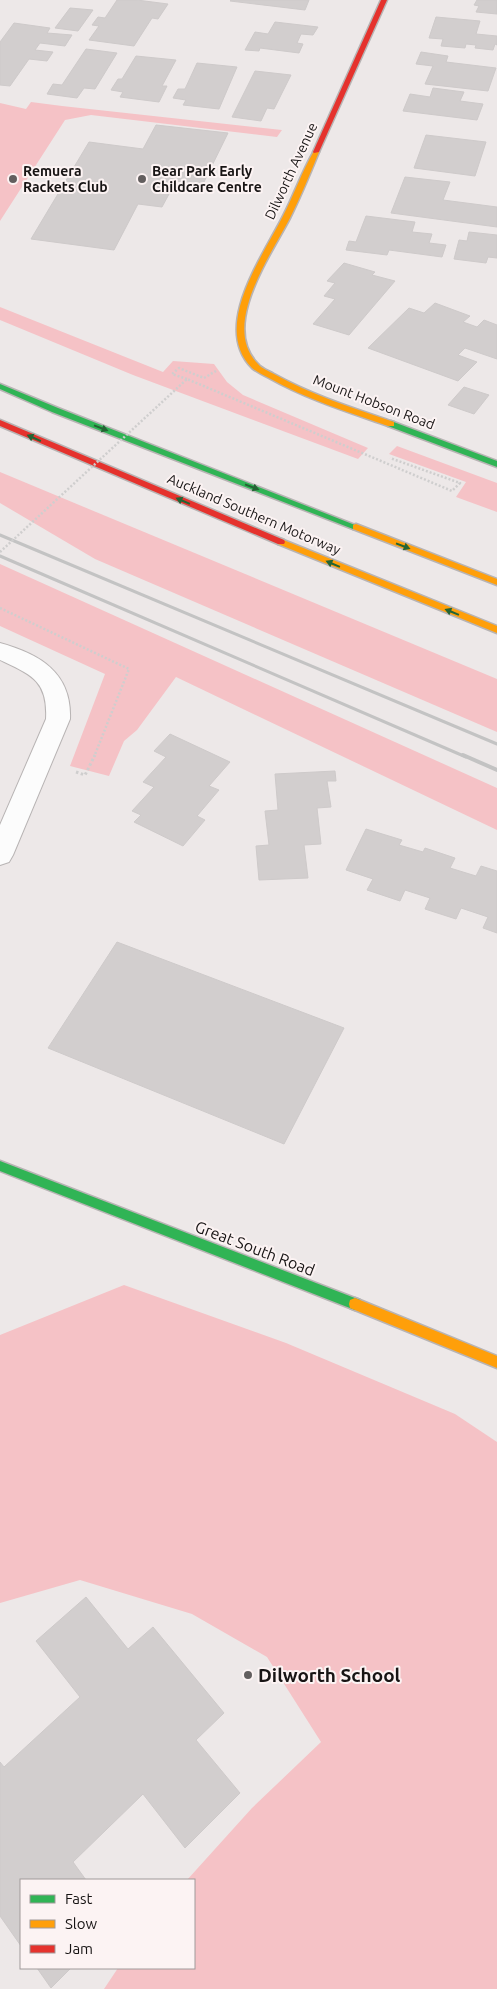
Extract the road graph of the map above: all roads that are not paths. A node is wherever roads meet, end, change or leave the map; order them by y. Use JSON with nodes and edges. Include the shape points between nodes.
{"nodes":[{"id":1,"x":384,"y":0,"type":"edge"},
{"id":2,"x":247,"y":356,"type":"joint"},
{"id":3,"x":8,"y":376,"type":"dead end"},
{"id":4,"x":0,"y":386,"type":"edge"},
{"id":5,"x":55,"y":410,"type":"junction"},
{"id":6,"x":0,"y":423,"type":"edge"},
{"id":7,"x":497,"y":464,"type":"edge"},
{"id":8,"x":497,"y":582,"type":"edge"},
{"id":9,"x":497,"y":630,"type":"edge"},
{"id":10,"x":0,"y":651,"type":"edge"},
{"id":11,"x":0,"y":855,"type":"edge"},
{"id":12,"x":0,"y":1166,"type":"edge"},
{"id":13,"x":497,"y":1362,"type":"edge"}],
"edges":[{"from":1,"to":2,"type":"main road","name":"Dilworth Avenue","via":[[319,148],[253,281],[240,327],[240,342]]},
{"from":2,"to":7,"type":"main road","name":"Mount Hobson Road","via":[[256,367],[292,388]]},
{"from":3,"to":5,"type":"main road"},
{"from":4,"to":5,"type":"main road","name":"Auckland Southern Motorway"},
{"from":5,"to":8,"type":"main road","name":"Auckland Southern Motorway","one_way":true},
{"from":9,"to":6,"type":"main road","name":"Auckland Southern Motorway","one_way":true},
{"from":10,"to":11,"type":"street","via":[[46,676],[59,694],[60,707],[58,719]]},
{"from":12,"to":13,"type":"main road","name":"Great South Road","via":[[408,1324]]}]}
